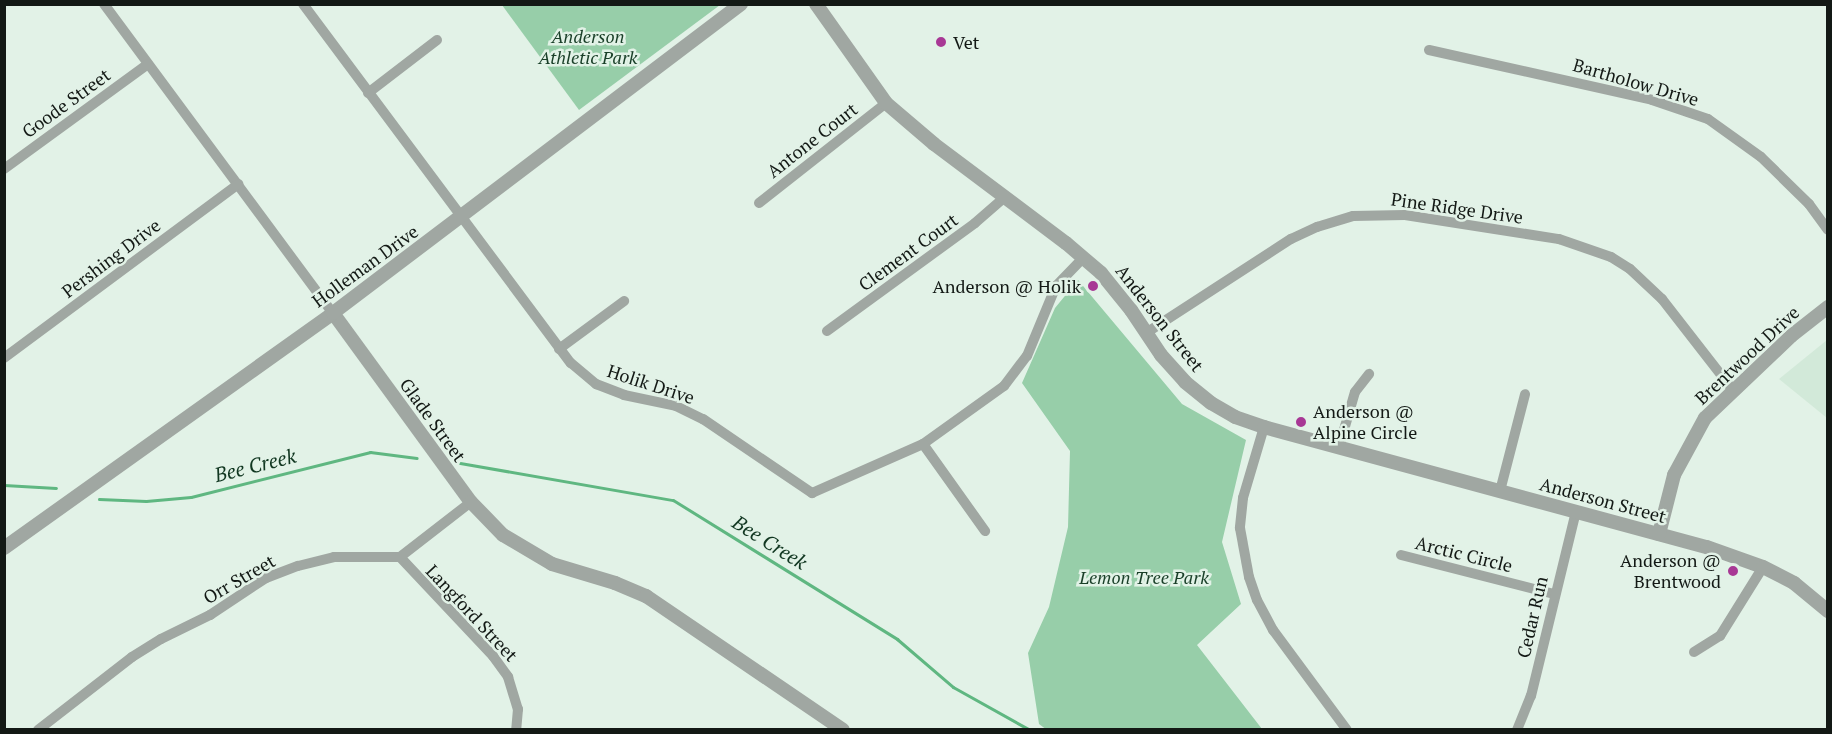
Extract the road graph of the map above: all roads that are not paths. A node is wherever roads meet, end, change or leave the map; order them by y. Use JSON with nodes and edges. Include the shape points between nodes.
{"nodes":[{"id":1,"x":104,"y":4,"type":"edge"},
{"id":2,"x":303,"y":4,"type":"edge"},
{"id":3,"x":741,"y":4,"type":"edge"},
{"id":4,"x":816,"y":4,"type":"edge"},
{"id":5,"x":437,"y":40,"type":"dead end"},
{"id":6,"x":1429,"y":50,"type":"dead end"},
{"id":7,"x":148,"y":64,"type":"junction"},
{"id":8,"x":368,"y":93,"type":"junction"},
{"id":9,"x":886,"y":103,"type":"junction"},
{"id":10,"x":4,"y":169,"type":"edge"},
{"id":11,"x":238,"y":184,"type":"junction"},
{"id":12,"x":1005,"y":197,"type":"junction"},
{"id":13,"x":759,"y":203,"type":"dead end"},
{"id":14,"x":462,"y":218,"type":"junction"},
{"id":15,"x":1827,"y":230,"type":"edge"},
{"id":16,"x":1084,"y":257,"type":"junction"},
{"id":17,"x":624,"y":301,"type":"dead end"},
{"id":18,"x":1827,"y":307,"type":"edge"},
{"id":19,"x":333,"y":313,"type":"junction"},
{"id":20,"x":827,"y":331,"type":"dead end"},
{"id":21,"x":1146,"y":333,"type":"junction"},
{"id":22,"x":559,"y":349,"type":"junction"},
{"id":23,"x":4,"y":358,"type":"edge"},
{"id":24,"x":1369,"y":374,"type":"dead end"},
{"id":25,"x":1732,"y":389,"type":"junction"},
{"id":26,"x":1526,"y":394,"type":"dead end"},
{"id":27,"x":1264,"y":427,"type":"junction"},
{"id":28,"x":923,"y":444,"type":"junction"},
{"id":29,"x":1339,"y":447,"type":"junction"},
{"id":30,"x":1500,"y":491,"type":"junction"},
{"id":31,"x":471,"y":502,"type":"junction"},
{"id":32,"x":1576,"y":512,"type":"junction"},
{"id":33,"x":986,"y":531,"type":"dead end"},
{"id":34,"x":1659,"y":534,"type":"junction"},
{"id":35,"x":4,"y":548,"type":"edge"},
{"id":36,"x":1401,"y":555,"type":"dead end"},
{"id":37,"x":400,"y":557,"type":"junction"},
{"id":38,"x":1763,"y":567,"type":"junction"},
{"id":39,"x":1554,"y":594,"type":"junction"},
{"id":40,"x":1827,"y":611,"type":"edge"},
{"id":41,"x":1694,"y":652,"type":"dead end"},
{"id":42,"x":38,"y":729,"type":"edge"},
{"id":43,"x":516,"y":729,"type":"edge"},
{"id":44,"x":843,"y":729,"type":"edge"},
{"id":45,"x":1347,"y":729,"type":"edge"},
{"id":46,"x":1517,"y":729,"type":"edge"}],
"edges":[{"from":1,"to":7,"type":"street","name":"Glade Street"},
{"from":2,"to":8,"type":"street","name":"Holik Drive"},
{"from":3,"to":14,"type":"street","name":"Holleman Drive"},
{"from":4,"to":9,"type":"street","name":"Anderson Street"},
{"from":5,"to":8,"type":"street"},
{"from":6,"to":15,"type":"street","name":"Bartholow Drive","via":[[1652,100],[1708,119],[1761,158],[1809,204]]},
{"from":7,"to":10,"type":"street","name":"Goode Street"},
{"from":7,"to":11,"type":"street","name":"Glade Street"},
{"from":8,"to":14,"type":"street","name":"Holik Drive"},
{"from":9,"to":12,"type":"street","name":"Anderson Street"},
{"from":9,"to":13,"type":"street","name":"Antone Court"},
{"from":11,"to":19,"type":"street","name":"Glade Street"},
{"from":11,"to":23,"type":"street","name":"Pershing Drive"},
{"from":12,"to":16,"type":"street","name":"Anderson Street"},
{"from":12,"to":20,"type":"street","name":"Clement Court"},
{"from":14,"to":19,"type":"street","name":"Holleman Drive"},
{"from":14,"to":22,"type":"street","name":"Holik Drive"},
{"from":16,"to":21,"type":"street","name":"Anderson Street","via":[[1115,289]]},
{"from":16,"to":28,"type":"street","name":"Holik Drive","via":[[1056,286],[1015,375]]},
{"from":17,"to":22,"type":"street"},
{"from":18,"to":25,"type":"street","name":"Brentwood Drive"},
{"from":19,"to":31,"type":"street","name":"Glade Street"},
{"from":19,"to":35,"type":"street","name":"Holleman Drive"},
{"from":21,"to":25,"type":"street","name":"Pine Ridge Drive","via":[[1291,239],[1317,227],[1353,216],[1405,215],[1559,239],[1611,257],[1662,299]]},
{"from":21,"to":27,"type":"street","name":"Anderson Street","via":[[1185,382],[1227,412]]},
{"from":22,"to":28,"type":"street","name":"Holik Drive","via":[[596,384],[690,412],[812,493]]},
{"from":24,"to":29,"type":"street","via":[[1355,392]]},
{"from":25,"to":34,"type":"street","name":"Brentwood Drive","via":[[1705,418],[1686,449],[1669,490]]},
{"from":26,"to":30,"type":"street"},
{"from":27,"to":29,"type":"street","name":"Anderson Street"},
{"from":27,"to":45,"type":"street","via":[[1244,498],[1240,528],[1249,578],[1273,630]]},
{"from":28,"to":33,"type":"street"},
{"from":29,"to":30,"type":"street","name":"Anderson Street"},
{"from":30,"to":32,"type":"street","name":"Anderson Street"},
{"from":31,"to":37,"type":"street"},
{"from":31,"to":44,"type":"street","name":"Glade Street","via":[[518,546],[552,564],[646,596]]},
{"from":32,"to":34,"type":"street","name":"Anderson Street"},
{"from":32,"to":39,"type":"street","name":"Cedar Run"},
{"from":34,"to":38,"type":"street","name":"Anderson Street"},
{"from":36,"to":39,"type":"street","name":"Arctic Circle"},
{"from":37,"to":42,"type":"street","name":"Orr Street","via":[[334,557],[266,578],[210,615],[132,657]]},
{"from":37,"to":43,"type":"street","name":"Langford Street","via":[[508,677],[518,709]]},
{"from":38,"to":40,"type":"street","name":"Anderson Street","via":[[1794,583]]},
{"from":38,"to":41,"type":"street","via":[[1719,636]]},
{"from":39,"to":46,"type":"street","name":"Cedar Run","via":[[1531,696]]}]}
